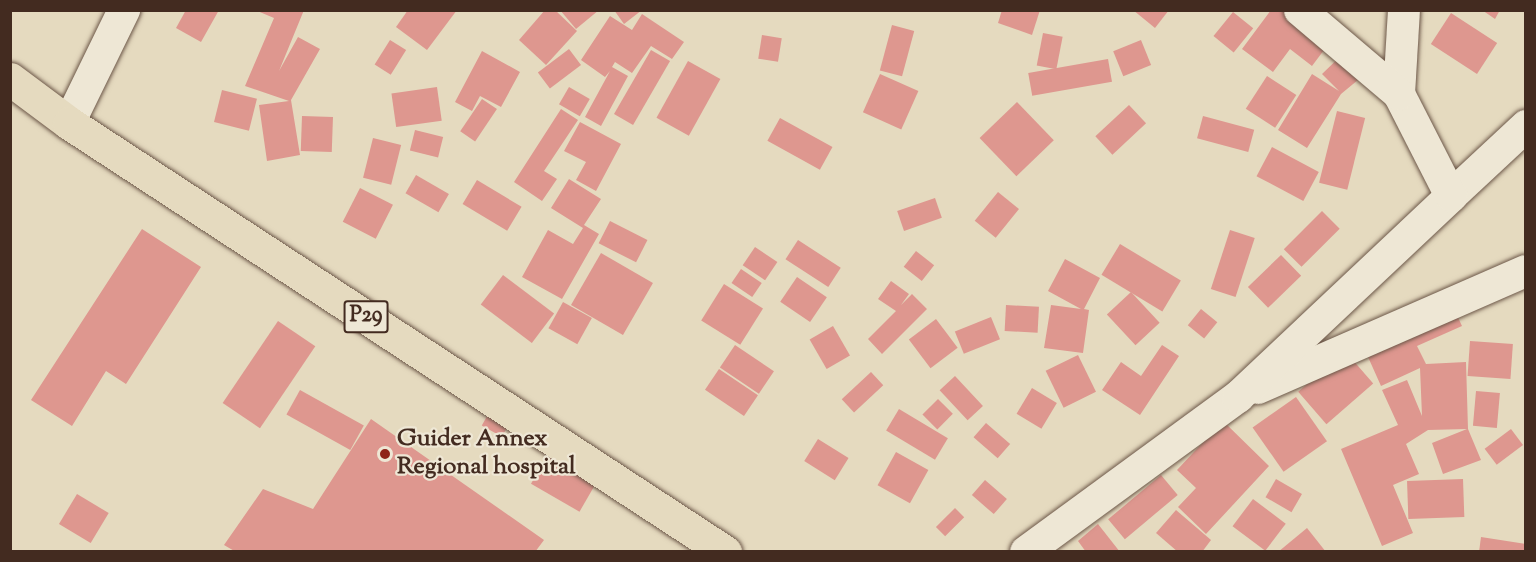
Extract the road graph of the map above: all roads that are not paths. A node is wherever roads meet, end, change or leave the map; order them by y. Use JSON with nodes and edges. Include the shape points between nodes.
{"nodes":[{"id":1,"x":124,"y":10,"type":"edge"},
{"id":2,"x":1300,"y":10,"type":"edge"},
{"id":3,"x":1404,"y":10,"type":"edge"},
{"id":4,"x":10,"y":79,"type":"edge"},
{"id":5,"x":1400,"y":94,"type":"junction"},
{"id":6,"x":69,"y":123,"type":"junction"},
{"id":7,"x":1526,"y":126,"type":"edge"},
{"id":8,"x":1451,"y":196,"type":"junction"},
{"id":9,"x":1526,"y":271,"type":"edge"},
{"id":10,"x":1238,"y":397,"type":"junction"},
{"id":11,"x":725,"y":552,"type":"edge"},
{"id":12,"x":1026,"y":552,"type":"edge"}],
"edges":[{"from":1,"to":6,"type":"street"},
{"from":2,"to":5,"type":"street"},
{"from":3,"to":5,"type":"street"},
{"from":4,"to":6,"type":"main road","number":"P29"},
{"from":5,"to":8,"type":"street"},
{"from":6,"to":11,"type":"main road","number":"P29"},
{"from":7,"to":8,"type":"street"},
{"from":8,"to":10,"type":"street"},
{"from":9,"to":10,"type":"street"},
{"from":10,"to":12,"type":"street"}]}
